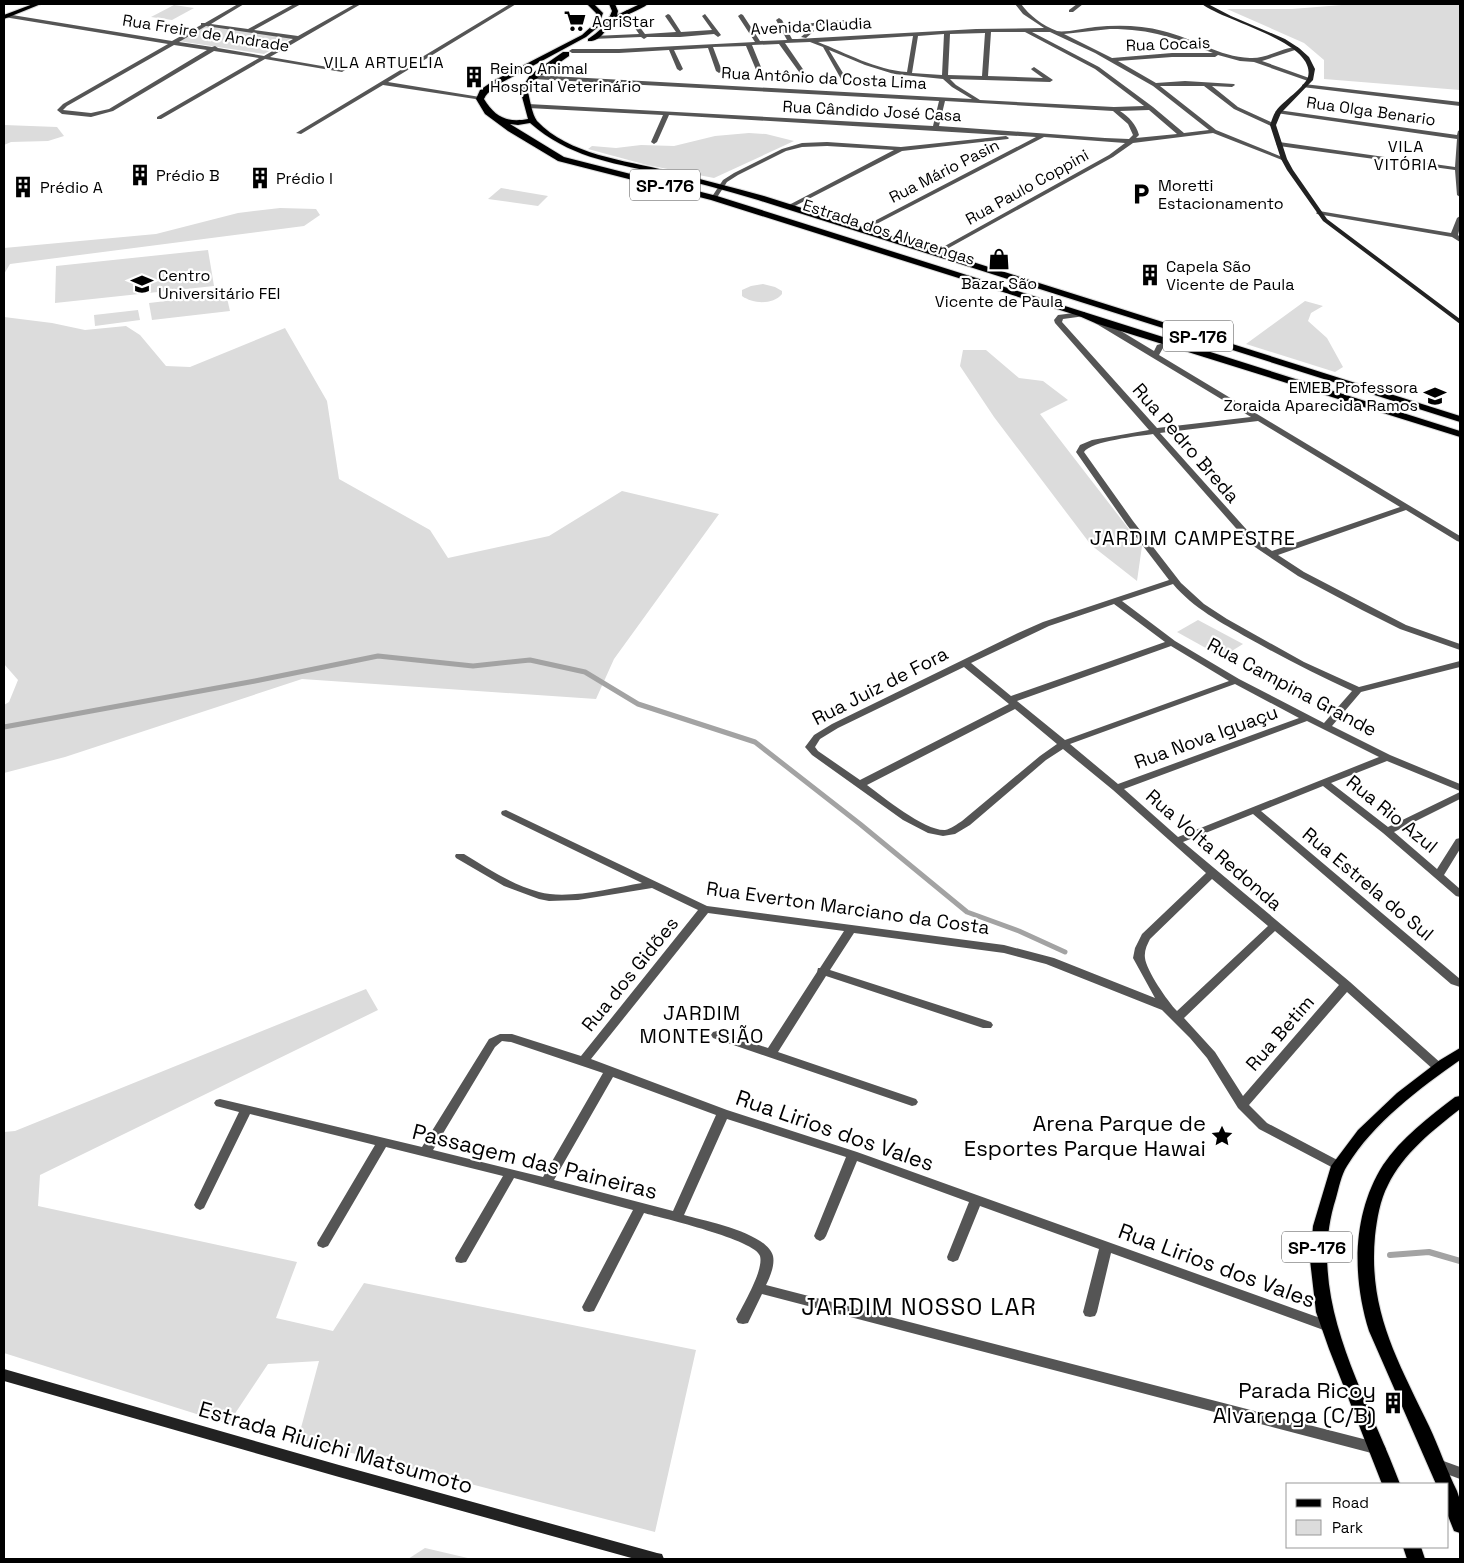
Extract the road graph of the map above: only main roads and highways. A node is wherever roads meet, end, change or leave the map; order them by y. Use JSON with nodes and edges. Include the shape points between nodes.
{"nodes":[{"id":1,"x":35,"y":4,"type":"edge"},
{"id":2,"x":590,"y":4,"type":"edge"},
{"id":3,"x":616,"y":4,"type":"edge"},
{"id":4,"x":645,"y":4,"type":"edge"},
{"id":5,"x":600,"y":14,"type":"junction"},
{"id":6,"x":5,"y":17,"type":"edge"},
{"id":7,"x":612,"y":20,"type":"junction"},
{"id":8,"x":486,"y":89,"type":"junction"},
{"id":9,"x":524,"y":92,"type":"junction"},
{"id":10,"x":498,"y":120,"type":"junction"},
{"id":11,"x":532,"y":120,"type":"junction"},
{"id":12,"x":861,"y":230,"type":"junction"},
{"id":13,"x":852,"y":241,"type":"junction"},
{"id":14,"x":936,"y":254,"type":"junction"},
{"id":15,"x":919,"y":262,"type":"junction"},
{"id":16,"x":1460,"y":419,"type":"edge"},
{"id":17,"x":1460,"y":434,"type":"edge"},
{"id":18,"x":1460,"y":1053,"type":"edge"},
{"id":19,"x":1460,"y":1100,"type":"edge"},
{"id":20,"x":1391,"y":1483,"type":"edge"},
{"id":21,"x":1445,"y":1483,"type":"edge"},
{"id":22,"x":1449,"y":1494,"type":"edge"},
{"id":23,"x":1460,"y":1526,"type":"edge"}],
"edges":[{"from":1,"to":6,"type":"main road"},
{"from":2,"to":5,"type":"main road"},
{"from":3,"to":5,"type":"main road"},
{"from":3,"to":7,"type":"main road"},
{"from":4,"to":7,"type":"main road"},
{"from":5,"to":8,"type":"main road","via":[[596,26],[584,36]]},
{"from":7,"to":9,"type":"main road","via":[[594,38],[534,77]]},
{"from":8,"to":9,"type":"main road","via":[[508,86]]},
{"from":8,"to":10,"type":"main road","name":"Estrada dos Alvarengas","number":"SP-176","via":[[480,99]]},
{"from":9,"to":11,"type":"main road"},
{"from":10,"to":11,"type":"main road","via":[[518,123]]},
{"from":10,"to":13,"type":"main road","name":"Estrada dos Alvarengas","number":"SP-176","via":[[561,159],[714,198]]},
{"from":11,"to":12,"type":"main road","name":"Estrada dos Alvarengas","number":"SP-176","via":[[549,135],[580,152],[720,186]]},
{"from":12,"to":13,"type":"main road"},
{"from":12,"to":14,"type":"main road","name":"Estrada dos Alvarengas","number":"SP-176"},
{"from":13,"to":15,"type":"main road","name":"Estrada dos Alvarengas","number":"SP-176"},
{"from":14,"to":15,"type":"main road"},
{"from":14,"to":16,"type":"main road","name":"Estrada dos Alvarengas","number":"SP-176"},
{"from":15,"to":17,"type":"main road","name":"Estrada dos Alvarengas","number":"SP-176"},
{"from":18,"to":20,"type":"main road","number":"SP-176","via":[[1387,1110],[1359,1138],[1339,1166],[1323,1211],[1316,1251],[1319,1290],[1329,1327]]},
{"from":19,"to":21,"type":"main road","number":"SP-176","via":[[1388,1169],[1369,1220],[1366,1258],[1367,1296],[1376,1329]]},
{"from":22,"to":23,"type":"main road"}]}
